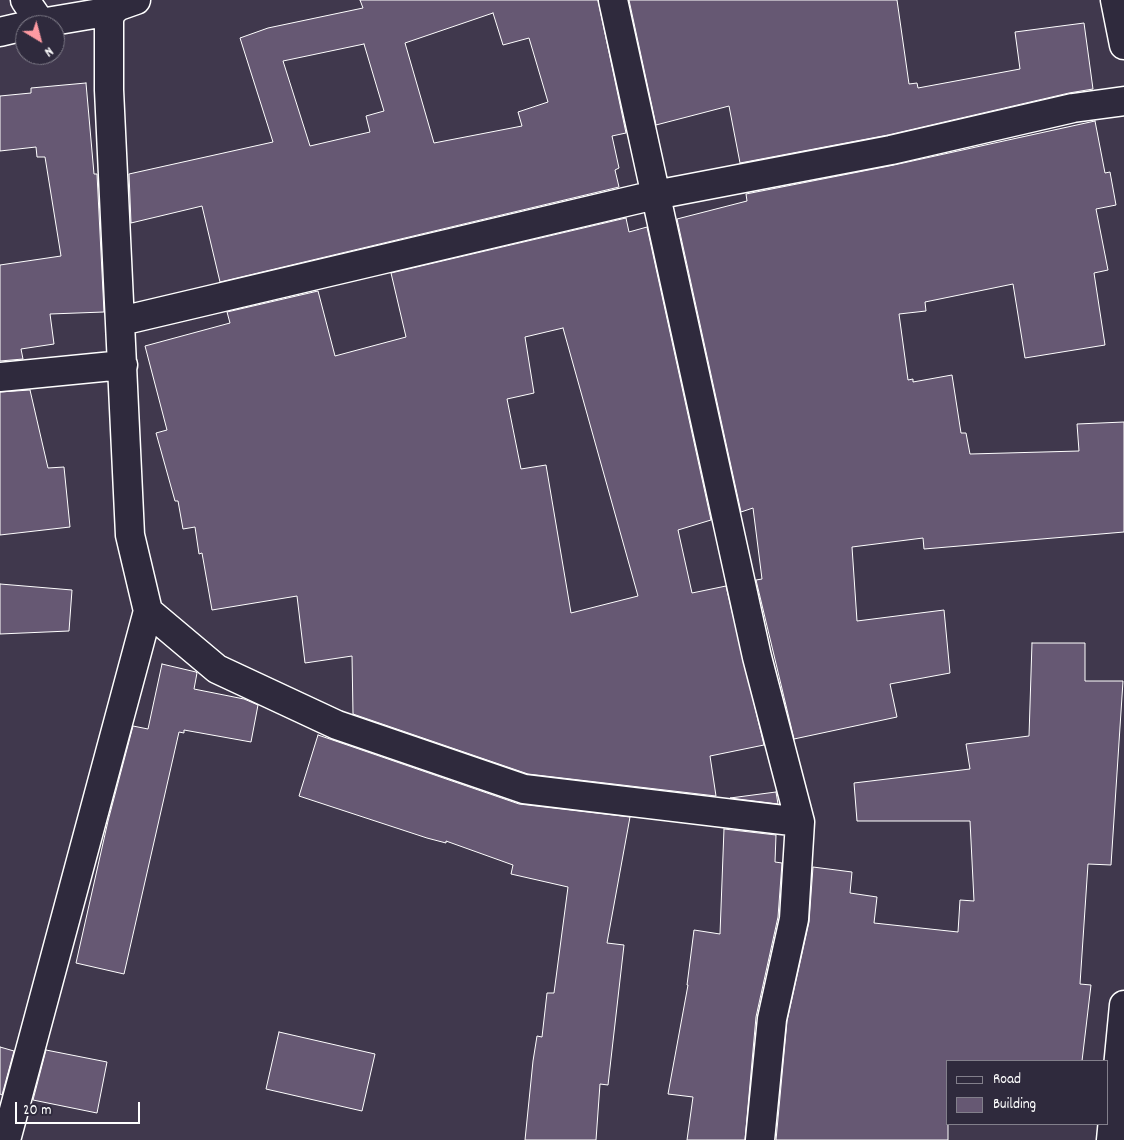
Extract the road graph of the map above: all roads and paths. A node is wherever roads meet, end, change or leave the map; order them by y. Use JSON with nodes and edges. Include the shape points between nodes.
{"nodes":[{"id":1,"x":24,"y":0,"type":"edge"},
{"id":2,"x":613,"y":0,"type":"edge"},
{"id":3,"x":1115,"y":0,"type":"edge"},
{"id":4,"x":124,"y":6,"type":"edge"},
{"id":5,"x":28,"y":15,"type":"edge"},
{"id":6,"x":65,"y":17,"type":"edge"},
{"id":7,"x":15,"y":28,"type":"edge"},
{"id":8,"x":0,"y":32,"type":"edge"},
{"id":9,"x":1124,"y":45,"type":"edge"},
{"id":10,"x":1124,"y":101,"type":"edge"},
{"id":11,"x":655,"y":195,"type":"junction"},
{"id":12,"x":121,"y":321,"type":"junction"},
{"id":13,"x":123,"y":364,"type":"junction"},
{"id":14,"x":0,"y":376,"type":"edge"},
{"id":15,"x":148,"y":611,"type":"junction"},
{"id":16,"x":800,"y":822,"type":"junction"},
{"id":17,"x":1124,"y":1005,"type":"edge"},
{"id":18,"x":6,"y":1140,"type":"edge"},
{"id":19,"x":760,"y":1140,"type":"edge"},
{"id":20,"x":1111,"y":1140,"type":"edge"}],
"edges":[{"from":1,"to":5,"type":"street"},
{"from":2,"to":11,"type":"street"},
{"from":3,"to":9,"type":"street"},
{"from":4,"to":6,"type":"street"},
{"from":4,"to":12,"type":"street","via":[[108,19]]},
{"from":7,"to":8,"type":"street"},
{"from":10,"to":11,"type":"street","via":[[1073,108],[891,150]]},
{"from":11,"to":12,"type":"street"},
{"from":11,"to":16,"type":"street","via":[[757,657]]},
{"from":12,"to":13,"type":"street"},
{"from":13,"to":14,"type":"street"},
{"from":13,"to":15,"type":"street","via":[[130,534]]},
{"from":15,"to":16,"type":"street","via":[[217,669],[336,725],[524,789]]},
{"from":15,"to":18,"type":"street"},
{"from":16,"to":19,"type":"street","via":[[794,919],[772,1019]]},
{"from":17,"to":20,"type":"street"}]}
